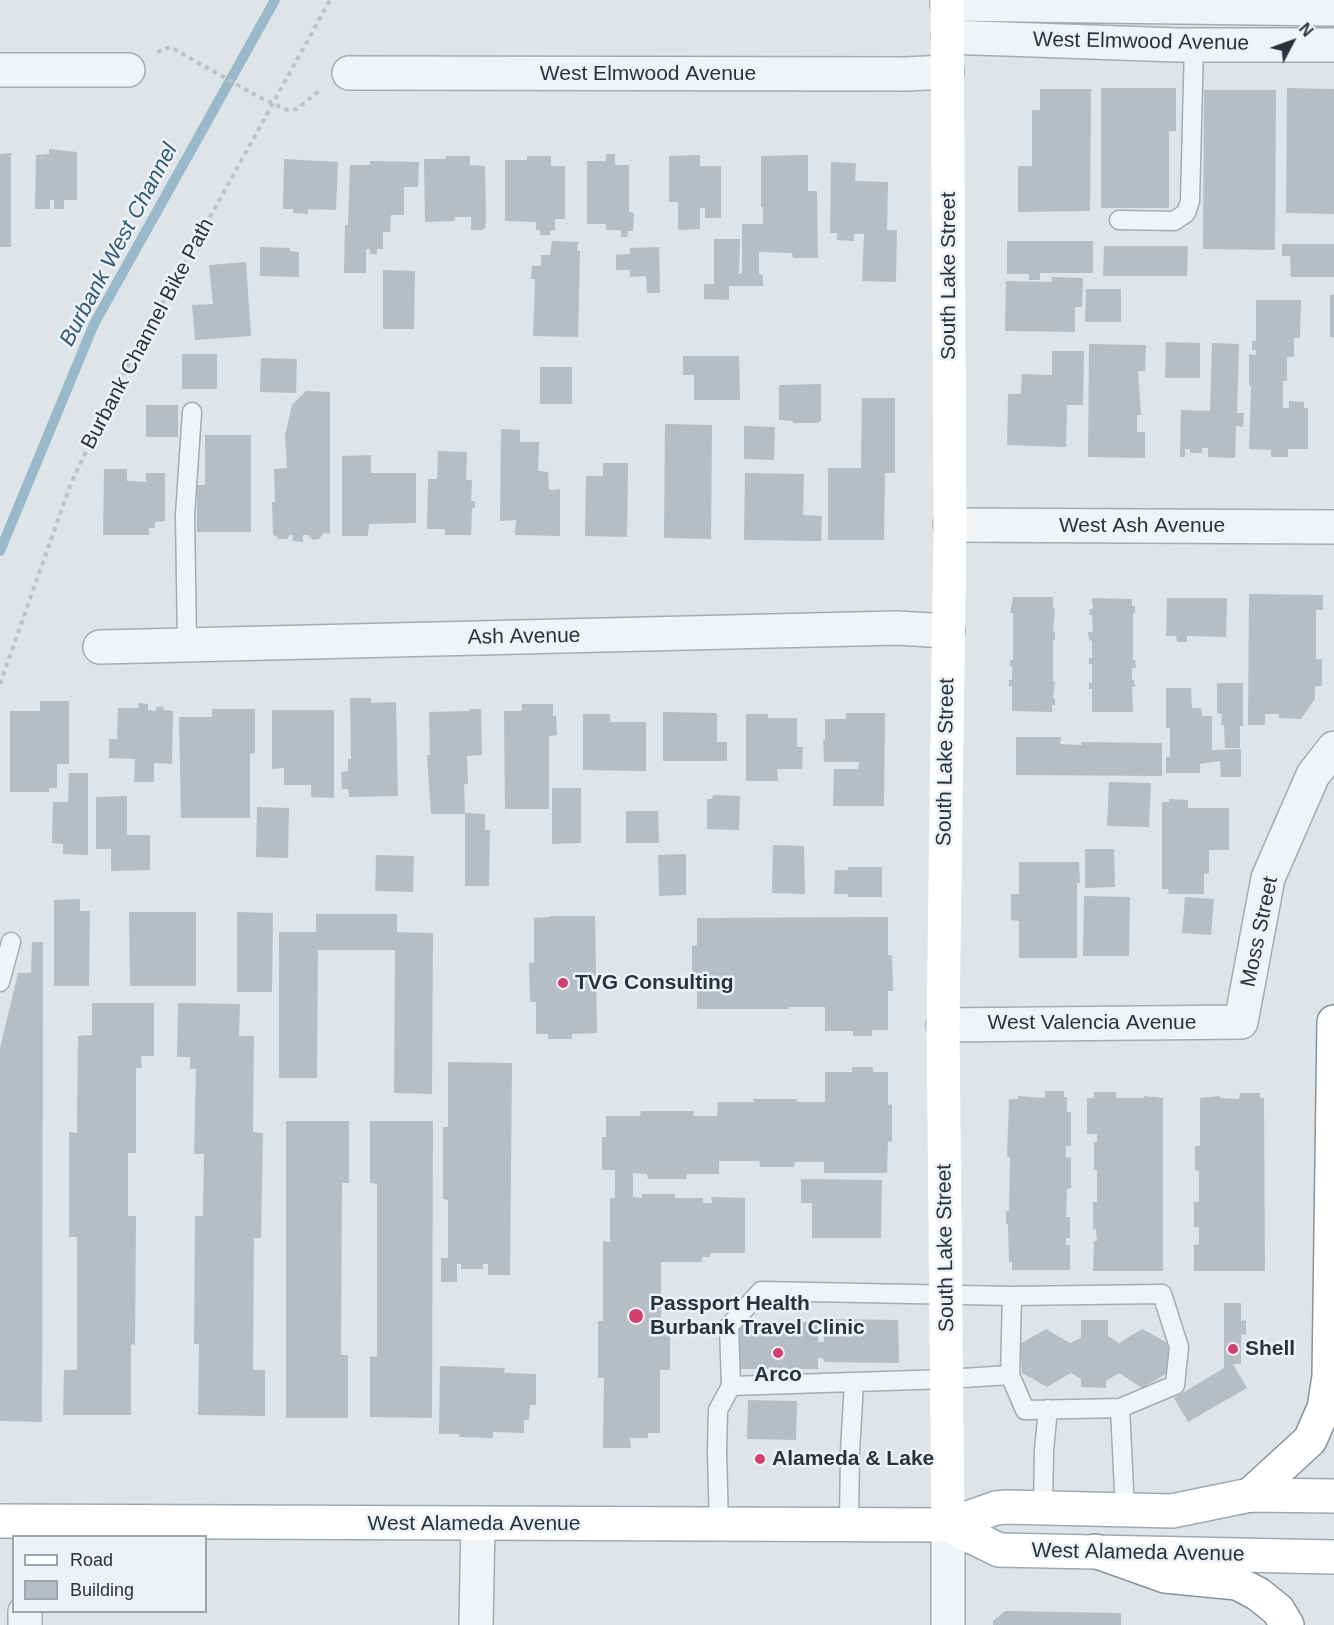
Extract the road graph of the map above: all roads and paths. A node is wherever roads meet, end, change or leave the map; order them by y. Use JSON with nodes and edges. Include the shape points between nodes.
{"nodes":[{"id":1,"x":330,"y":0,"type":"edge"},
{"id":2,"x":947,"y":2,"type":"edge"},
{"id":3,"x":1176,"y":6,"type":"junction"},
{"id":4,"x":1244,"y":8,"type":"junction"},
{"id":5,"x":1334,"y":9,"type":"edge"},
{"id":6,"x":948,"y":37,"type":"junction"},
{"id":7,"x":1244,"y":44,"type":"junction"},
{"id":8,"x":1186,"y":45,"type":"junction"},
{"id":9,"x":1334,"y":45,"type":"edge"},
{"id":10,"x":170,"y":47,"type":"dead end"},
{"id":11,"x":0,"y":70,"type":"edge"},
{"id":12,"x":128,"y":70,"type":"dead end"},
{"id":13,"x":947,"y":72,"type":"junction"},
{"id":14,"x":349,"y":73,"type":"joint"},
{"id":15,"x":272,"y":104,"type":"junction"},
{"id":16,"x":1119,"y":220,"type":"dead end"},
{"id":17,"x":192,"y":412,"type":"dead end"},
{"id":18,"x":950,"y":525,"type":"junction"},
{"id":19,"x":1334,"y":527,"type":"edge"},
{"id":20,"x":948,"y":631,"type":"junction"},
{"id":21,"x":187,"y":644,"type":"junction"},
{"id":22,"x":100,"y":647,"type":"dead end"},
{"id":23,"x":0,"y":684,"type":"edge"},
{"id":24,"x":1334,"y":748,"type":"edge"},
{"id":25,"x":11,"y":942,"type":"dead end"},
{"id":26,"x":0,"y":982,"type":"edge"},
{"id":27,"x":1241,"y":1022,"type":"joint"},
{"id":28,"x":1334,"y":1022,"type":"edge"},
{"id":29,"x":944,"y":1025,"type":"junction"},
{"id":30,"x":946,"y":1293,"type":"junction"},
{"id":31,"x":1012,"y":1296,"type":"junction"},
{"id":32,"x":1010,"y":1375,"type":"junction"},
{"id":33,"x":947,"y":1379,"type":"junction"},
{"id":34,"x":854,"y":1383,"type":"junction"},
{"id":35,"x":731,"y":1386,"type":"junction"},
{"id":36,"x":1120,"y":1408,"type":"junction"},
{"id":37,"x":1048,"y":1409,"type":"junction"},
{"id":38,"x":1251,"y":1495,"type":"junction"},
{"id":39,"x":1334,"y":1496,"type":"edge"},
{"id":40,"x":1043,"y":1509,"type":"junction"},
{"id":41,"x":1125,"y":1511,"type":"junction"},
{"id":42,"x":478,"y":1523,"type":"junction"},
{"id":43,"x":849,"y":1524,"type":"junction"},
{"id":44,"x":719,"y":1525,"type":"junction"},
{"id":45,"x":948,"y":1525,"type":"junction"},
{"id":46,"x":17,"y":1526,"type":"edge"},
{"id":47,"x":1095,"y":1551,"type":"junction"},
{"id":48,"x":1334,"y":1557,"type":"edge"},
{"id":49,"x":476,"y":1625,"type":"edge"},
{"id":50,"x":948,"y":1625,"type":"edge"},
{"id":51,"x":1287,"y":1625,"type":"edge"}],
"edges":[{"from":1,"to":15,"type":"path","name":"Burbank Channel Bike Path"},
{"from":2,"to":3,"type":"street","name":"West Elmwood Avenue"},
{"from":2,"to":6,"type":"main road","name":"South Lake Street"},
{"from":3,"to":4,"type":"street","name":"West Elmwood Avenue"},
{"from":3,"to":8,"type":"street"},
{"from":4,"to":5,"type":"street","name":"West Elmwood Avenue"},
{"from":4,"to":7,"type":"street"},
{"from":6,"to":8,"type":"street","name":"West Elmwood Avenue"},
{"from":6,"to":13,"type":"main road","name":"South Lake Street"},
{"from":7,"to":8,"type":"street","name":"West Elmwood Avenue"},
{"from":7,"to":9,"type":"street","name":"West Elmwood Avenue"},
{"from":8,"to":16,"type":"lane","via":[[1190,201],[1186,213],[1174,221]]},
{"from":10,"to":15,"type":"path"},
{"from":11,"to":12,"type":"street"},
{"from":13,"to":14,"type":"street","name":"West Elmwood Avenue"},
{"from":13,"to":18,"type":"main road","name":"South Lake Street"},
{"from":14,"to":15,"type":"path","via":[[335,78],[297,109]]},
{"from":15,"to":23,"type":"path","name":"Burbank Channel Bike Path","via":[[125,371],[71,483]]},
{"from":17,"to":21,"type":"lane","via":[[185,515]]},
{"from":18,"to":19,"type":"street","name":"West Ash Avenue"},
{"from":18,"to":20,"type":"main road","name":"South Lake Street"},
{"from":20,"to":21,"type":"street","name":"Ash Avenue","via":[[897,628]]},
{"from":20,"to":29,"type":"main road","name":"South Lake Street"},
{"from":21,"to":22,"type":"street","name":"Ash Avenue"},
{"from":24,"to":27,"type":"street","name":"Moss Street","via":[[1313,775],[1268,878]]},
{"from":25,"to":26,"type":"lane"},
{"from":27,"to":29,"type":"street","name":"West Valencia Avenue"},
{"from":28,"to":38,"type":"main road","via":[[1329,1377],[1324,1408],[1310,1440]]},
{"from":29,"to":30,"type":"main road","name":"South Lake Street"},
{"from":30,"to":31,"type":"lane"},
{"from":30,"to":33,"type":"main road","name":"South Lake Street"},
{"from":30,"to":35,"type":"lane","via":[[760,1291],[729,1326]]},
{"from":31,"to":32,"type":"lane"},
{"from":31,"to":36,"type":"lane","via":[[1162,1294],[1179,1347],[1175,1385]]},
{"from":32,"to":33,"type":"lane"},
{"from":32,"to":37,"type":"lane","via":[[1025,1410]]},
{"from":33,"to":34,"type":"lane"},
{"from":33,"to":45,"type":"main road","name":"South Lake Street"},
{"from":34,"to":35,"type":"lane"},
{"from":34,"to":43,"type":"lane"},
{"from":35,"to":44,"type":"lane","via":[[718,1410]]},
{"from":36,"to":37,"type":"lane"},
{"from":36,"to":41,"type":"lane"},
{"from":37,"to":40,"type":"lane"},
{"from":38,"to":39,"type":"main road","name":"West Alameda Avenue"},
{"from":38,"to":41,"type":"main road","name":"West Alameda Avenue","via":[[1172,1511]]},
{"from":40,"to":41,"type":"main road","name":"West Alameda Avenue"},
{"from":40,"to":45,"type":"main road","name":"West Alameda Avenue","via":[[996,1508]]},
{"from":42,"to":44,"type":"main road","name":"West Alameda Avenue"},
{"from":42,"to":46,"type":"main road","name":"West Alameda Avenue"},
{"from":42,"to":49,"type":"street"},
{"from":43,"to":44,"type":"main road","name":"West Alameda Avenue"},
{"from":43,"to":45,"type":"main road","name":"West Alameda Avenue"},
{"from":45,"to":47,"type":"main road","name":"West Alameda Avenue","via":[[999,1550]]},
{"from":45,"to":50,"type":"street"},
{"from":47,"to":48,"type":"main road","name":"West Alameda Avenue"},
{"from":47,"to":51,"type":"main road","via":[[1165,1576],[1237,1583],[1278,1610]]}]}
